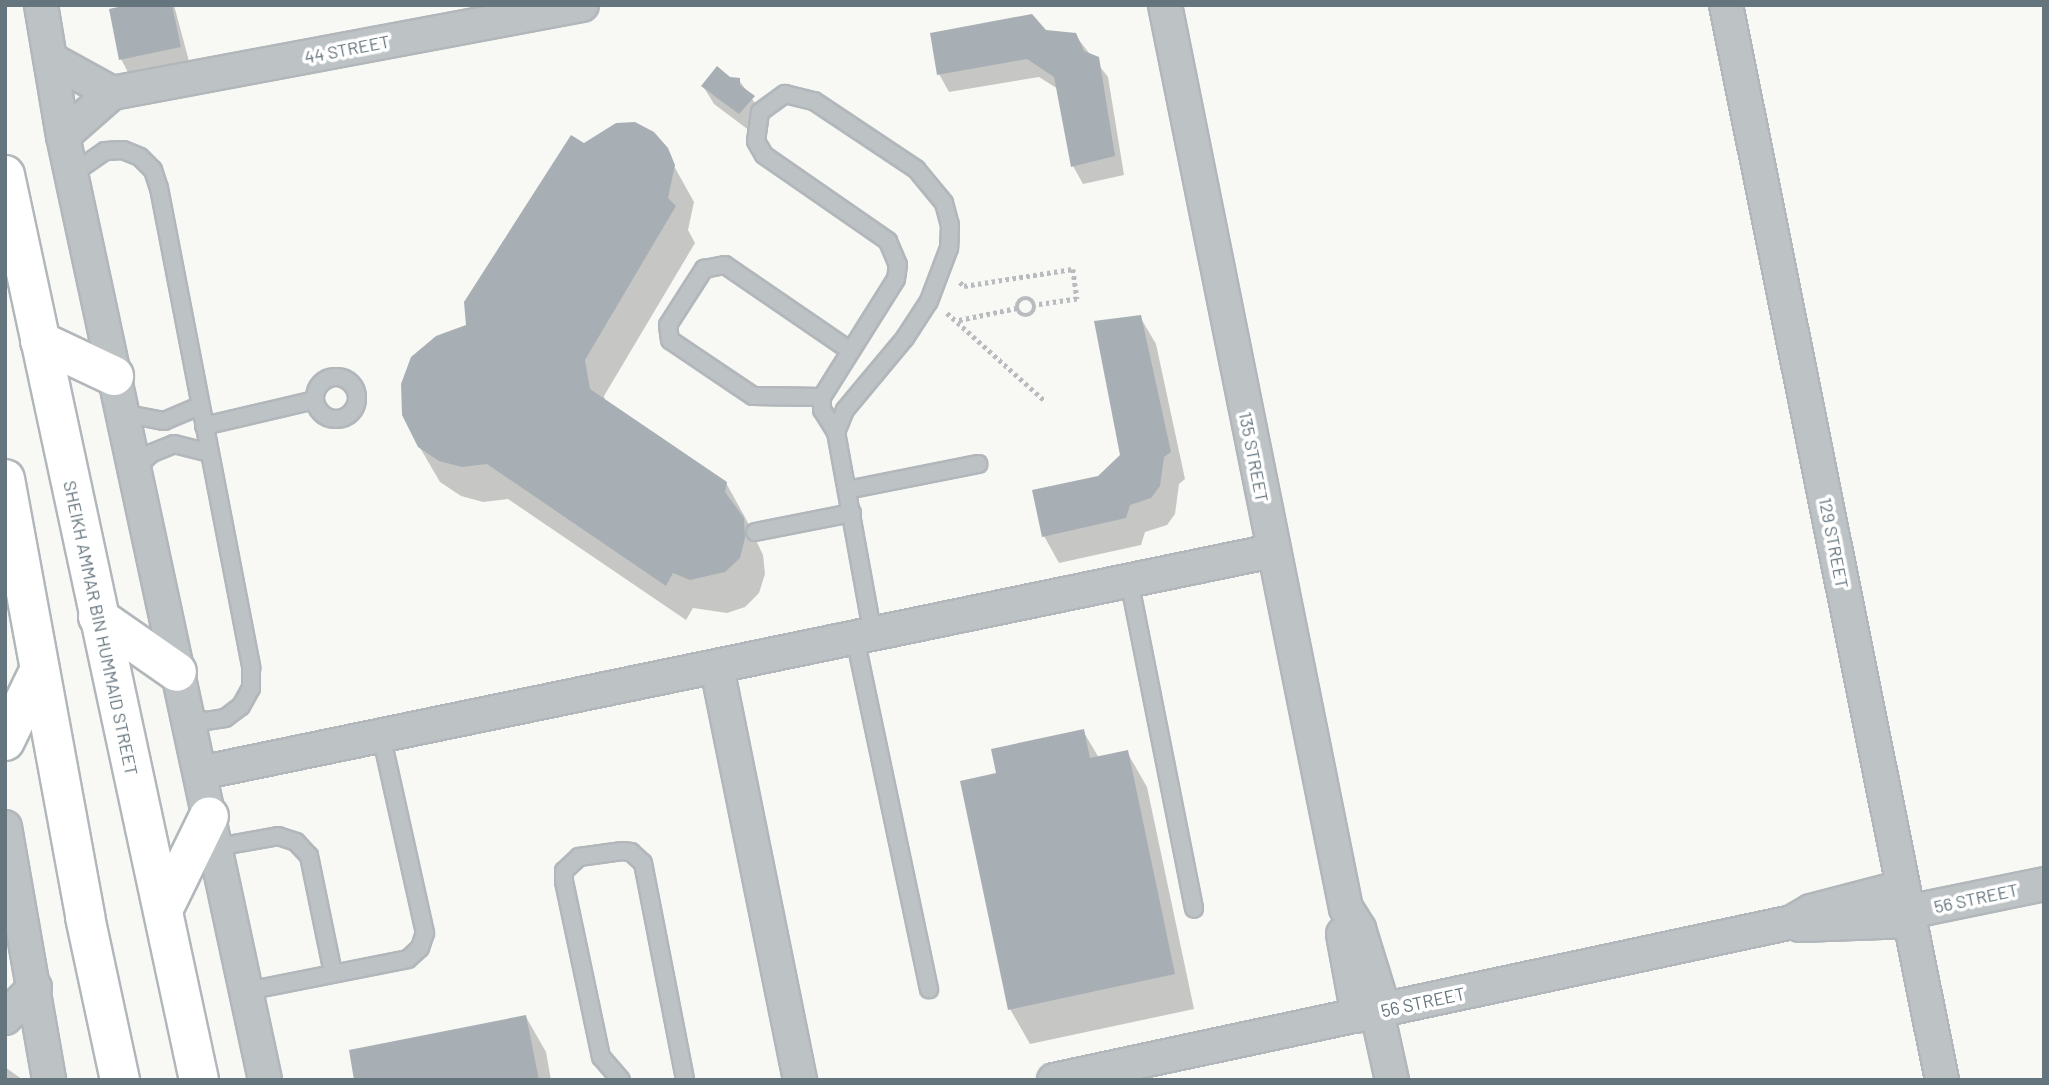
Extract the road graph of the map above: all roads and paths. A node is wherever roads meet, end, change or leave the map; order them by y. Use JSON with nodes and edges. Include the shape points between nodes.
{"nodes":[{"id":1,"x":41,"y":5,"type":"edge"},
{"id":2,"x":1165,"y":5,"type":"edge"},
{"id":3,"x":1726,"y":5,"type":"edge"},
{"id":4,"x":579,"y":6,"type":"edge"},
{"id":5,"x":52,"y":60,"type":"junction"},
{"id":6,"x":112,"y":93,"type":"junction"},
{"id":7,"x":63,"y":136,"type":"junction"},
{"id":8,"x":72,"y":174,"type":"junction"},
{"id":9,"x":5,"y":175,"type":"edge"},
{"id":10,"x":942,"y":269,"type":"junction"},
{"id":11,"x":929,"y":300,"type":"junction"},
{"id":12,"x":1035,"y":305,"type":"junction"},
{"id":13,"x":1017,"y":308,"type":"junction"},
{"id":14,"x":958,"y":321,"type":"junction"},
{"id":15,"x":40,"y":341,"type":"junction"},
{"id":16,"x":849,"y":350,"type":"junction"},
{"id":17,"x":114,"y":376,"type":"junction"},
{"id":18,"x":822,"y":397,"type":"junction"},
{"id":19,"x":315,"y":400,"type":"dead end"},
{"id":20,"x":1044,"y":400,"type":"dead end"},
{"id":21,"x":200,"y":406,"type":"junction"},
{"id":22,"x":122,"y":413,"type":"junction"},
{"id":23,"x":204,"y":425,"type":"junction"},
{"id":24,"x":836,"y":432,"type":"junction"},
{"id":25,"x":210,"y":453,"type":"junction"},
{"id":26,"x":978,"y":464,"type":"dead end"},
{"id":27,"x":134,"y":469,"type":"junction"},
{"id":28,"x":5,"y":479,"type":"edge"},
{"id":29,"x":847,"y":490,"type":"junction"},
{"id":30,"x":852,"y":513,"type":"junction"},
{"id":31,"x":755,"y":532,"type":"dead end"},
{"id":32,"x":1272,"y":551,"type":"junction"},
{"id":33,"x":1129,"y":580,"type":"junction"},
{"id":34,"x":98,"y":617,"type":"junction"},
{"id":35,"x":864,"y":637,"type":"junction"},
{"id":36,"x":717,"y":668,"type":"junction"},
{"id":37,"x":39,"y":671,"type":"junction"},
{"id":38,"x":177,"y":673,"type":"junction"},
{"id":39,"x":187,"y":715,"type":"junction"},
{"id":40,"x":381,"y":735,"type":"junction"},
{"id":41,"x":5,"y":741,"type":"edge"},
{"id":42,"x":200,"y":773,"type":"junction"},
{"id":43,"x":5,"y":827,"type":"edge"},
{"id":44,"x":213,"y":832,"type":"junction"},
{"id":45,"x":2044,"y":884,"type":"edge"},
{"id":46,"x":1907,"y":907,"type":"junction"},
{"id":47,"x":164,"y":908,"type":"junction"},
{"id":48,"x":1194,"y":909,"type":"dead end"},
{"id":49,"x":333,"y":973,"type":"junction"},
{"id":50,"x":35,"y":987,"type":"junction"},
{"id":51,"x":929,"y":989,"type":"dead end"},
{"id":52,"x":247,"y":991,"type":"junction"},
{"id":53,"x":1373,"y":1012,"type":"junction"},
{"id":54,"x":5,"y":1018,"type":"edge"},
{"id":55,"x":5,"y":1035,"type":"edge"},
{"id":56,"x":46,"y":1066,"type":"edge"},
{"id":57,"x":120,"y":1080,"type":"edge"},
{"id":58,"x":200,"y":1080,"type":"edge"},
{"id":59,"x":265,"y":1080,"type":"edge"},
{"id":60,"x":621,"y":1080,"type":"edge"},
{"id":61,"x":685,"y":1080,"type":"edge"},
{"id":62,"x":800,"y":1080,"type":"edge"},
{"id":63,"x":1054,"y":1080,"type":"edge"},
{"id":64,"x":1392,"y":1080,"type":"edge"},
{"id":65,"x":1942,"y":1080,"type":"edge"}],
"edges":[{"from":1,"to":5,"type":"street"},
{"from":2,"to":32,"type":"street","name":"135 STREET"},
{"from":3,"to":46,"type":"street","name":"129 STREET"},
{"from":4,"to":6,"type":"street","name":"44 STREET"},
{"from":5,"to":6,"type":"street"},
{"from":5,"to":7,"type":"street"},
{"from":6,"to":7,"type":"street"},
{"from":7,"to":8,"type":"street"},
{"from":8,"to":17,"type":"street"},
{"from":8,"to":21,"type":"lane","via":[[104,151],[132,153],[153,170]]},
{"from":9,"to":15,"type":"main road","name":"SHEIKH AMMAR BIN HUMMAID STREET"},
{"from":10,"to":11,"type":"lane"},
{"from":10,"to":12,"type":"path","via":[[964,286],[1073,269],[1077,299]]},
{"from":10,"to":16,"type":"lane","via":[[950,225],[932,184],[814,101],[785,94],[771,101],[755,126],[764,155],[888,241],[895,252],[896,279]]},
{"from":11,"to":14,"type":"path"},
{"from":11,"to":24,"type":"lane","via":[[905,338],[845,410]]},
{"from":12,"to":13,"type":"path","via":[[1027,315]]},
{"from":12,"to":13,"type":"path","via":[[1024,298]]},
{"from":13,"to":14,"type":"path"},
{"from":14,"to":20,"type":"path"},
{"from":15,"to":17,"type":"main road"},
{"from":15,"to":34,"type":"main road","name":"SHEIKH AMMAR BIN HUMMAID STREET"},
{"from":16,"to":18,"type":"lane"},
{"from":16,"to":18,"type":"lane","via":[[725,265],[704,269],[668,325],[670,340],[753,396]]},
{"from":17,"to":22,"type":"street"},
{"from":18,"to":24,"type":"lane","via":[[827,422]]},
{"from":19,"to":23,"type":"lane"},
{"from":21,"to":22,"type":"lane","via":[[164,421]]},
{"from":21,"to":23,"type":"lane"},
{"from":22,"to":27,"type":"street"},
{"from":23,"to":25,"type":"lane"},
{"from":24,"to":29,"type":"lane"},
{"from":25,"to":27,"type":"lane","via":[[174,444],[152,453]]},
{"from":25,"to":39,"type":"lane","via":[[251,688],[241,706],[225,718],[205,721]]},
{"from":26,"to":29,"type":"lane"},
{"from":27,"to":38,"type":"street"},
{"from":28,"to":37,"type":"main road"},
{"from":29,"to":30,"type":"lane"},
{"from":30,"to":31,"type":"lane"},
{"from":30,"to":35,"type":"lane"},
{"from":32,"to":33,"type":"street"},
{"from":32,"to":53,"type":"street","name":"135 STREET","via":[[1346,908],[1359,929]]},
{"from":33,"to":35,"type":"street"},
{"from":33,"to":48,"type":"lane"},
{"from":34,"to":38,"type":"main road"},
{"from":34,"to":47,"type":"main road","name":"SHEIKH AMMAR BIN HUMMAID STREET"},
{"from":35,"to":36,"type":"street"},
{"from":35,"to":51,"type":"lane"},
{"from":36,"to":40,"type":"street"},
{"from":36,"to":62,"type":"street"},
{"from":37,"to":41,"type":"main road"},
{"from":37,"to":57,"type":"main road"},
{"from":38,"to":39,"type":"street"},
{"from":39,"to":42,"type":"street"},
{"from":40,"to":42,"type":"street"},
{"from":40,"to":49,"type":"lane","via":[[425,933],[420,948],[408,959]]},
{"from":42,"to":44,"type":"street"},
{"from":43,"to":50,"type":"street"},
{"from":44,"to":47,"type":"main road"},
{"from":44,"to":49,"type":"lane","via":[[278,836],[296,842],[309,856]]},
{"from":44,"to":52,"type":"street"},
{"from":45,"to":46,"type":"street","name":"56 STREET"},
{"from":46,"to":53,"type":"street","name":"56 STREET","via":[[1813,928],[1792,922]]},
{"from":46,"to":65,"type":"street","name":"129 STREET"},
{"from":47,"to":58,"type":"main road","name":"SHEIKH AMMAR BIN HUMMAID STREET"},
{"from":49,"to":52,"type":"lane"},
{"from":50,"to":54,"type":"street"},
{"from":50,"to":56,"type":"street"},
{"from":52,"to":59,"type":"street"},
{"from":53,"to":63,"type":"street","name":"56 STREET"},
{"from":53,"to":64,"type":"street","name":"135 STREET"},
{"from":55,"to":56,"type":"street"},
{"from":60,"to":61,"type":"lane","via":[[601,1057],[564,871],[579,857],[623,851],[643,863]]}]}
